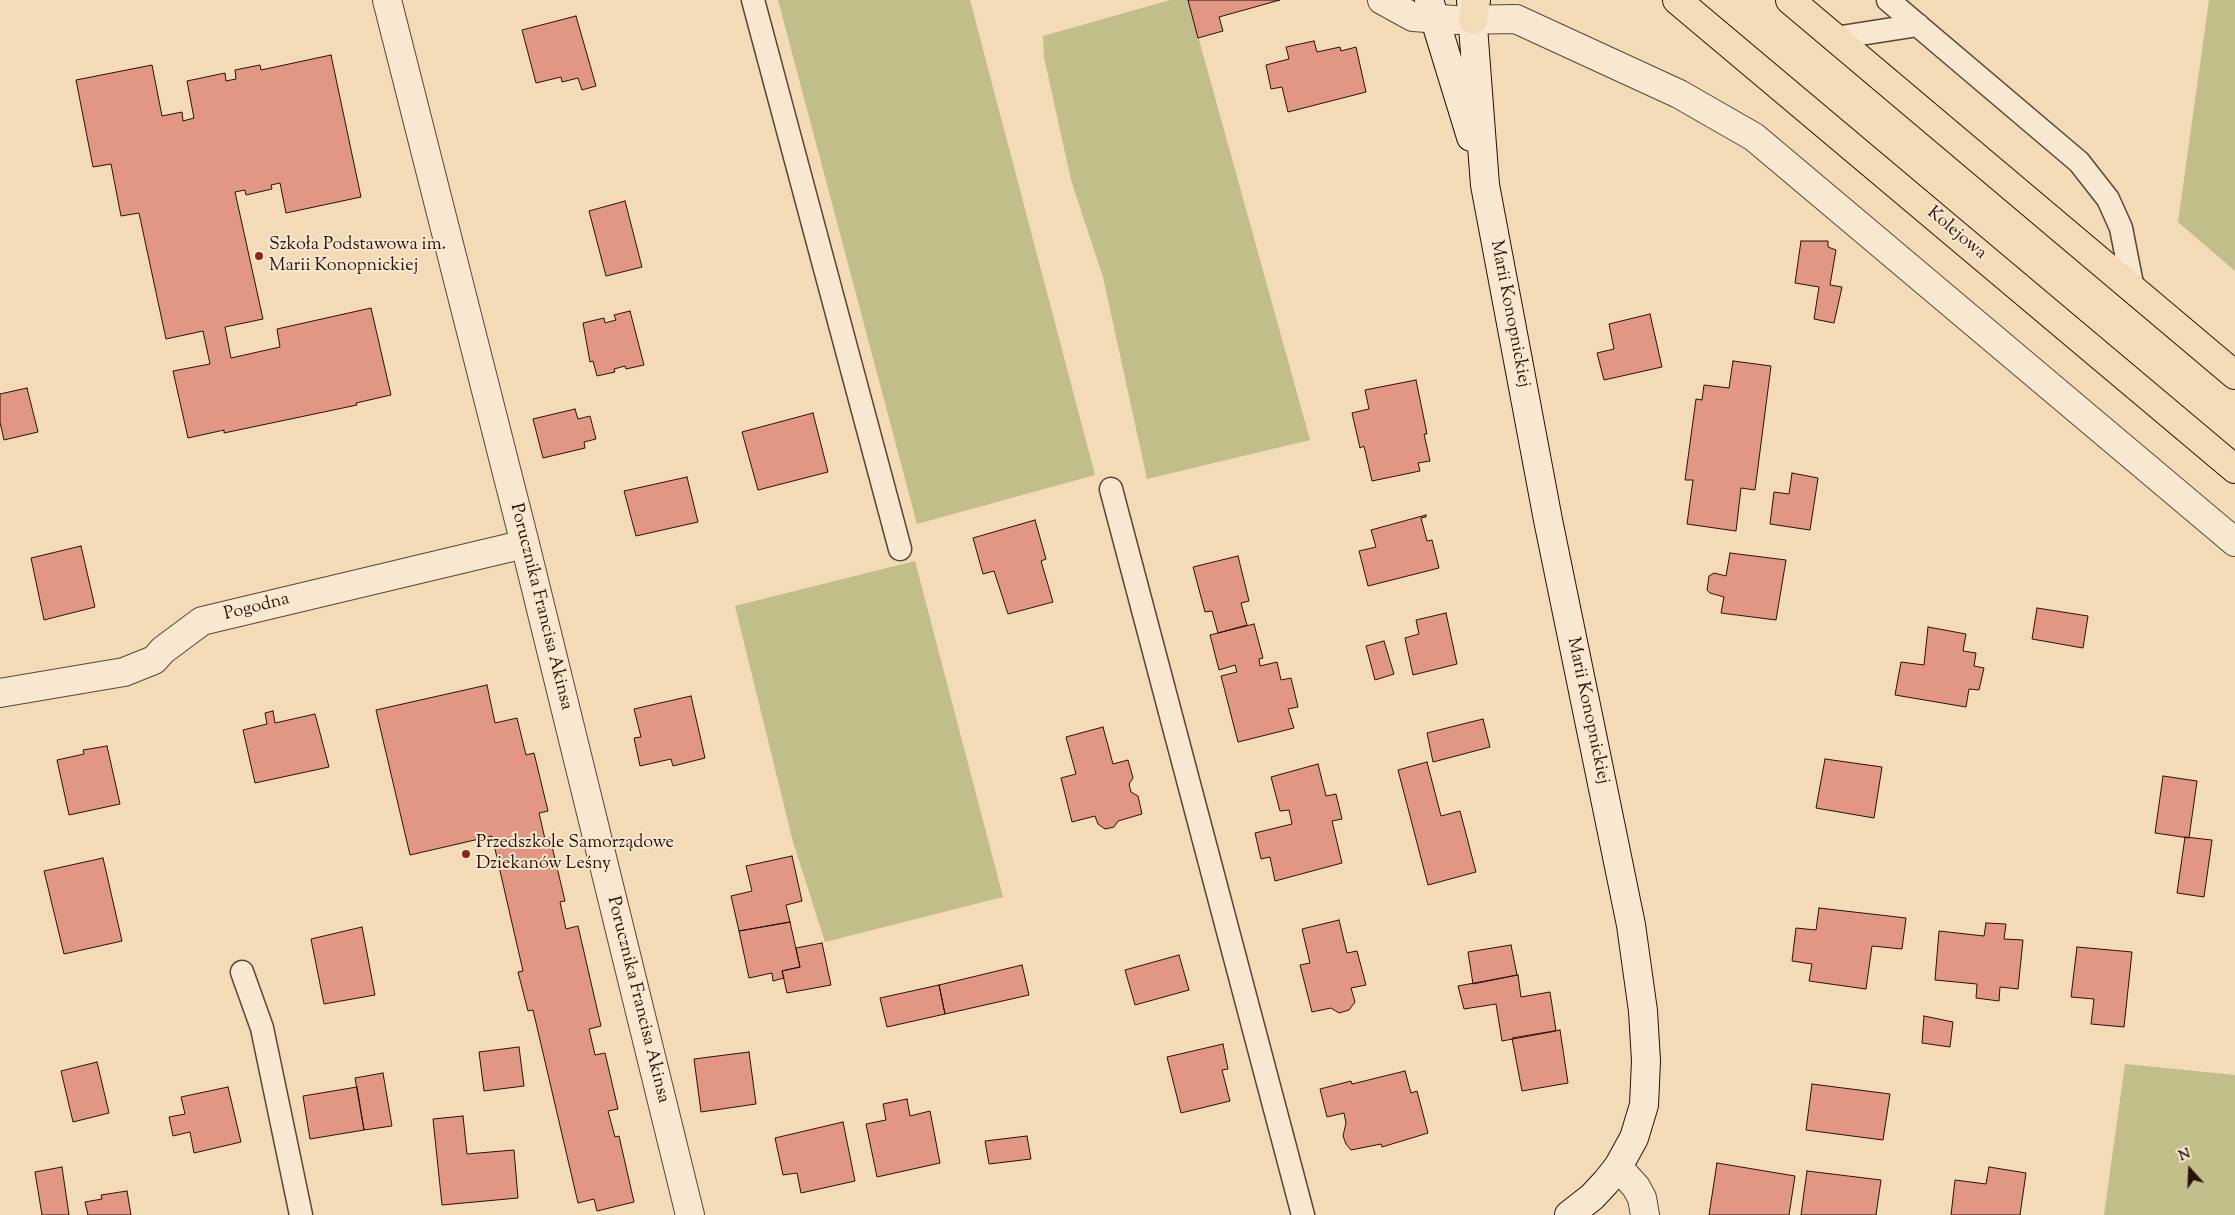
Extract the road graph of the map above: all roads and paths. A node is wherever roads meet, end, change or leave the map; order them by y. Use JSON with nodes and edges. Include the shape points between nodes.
{"nodes":[{"id":1,"x":387,"y":0,"type":"edge"},
{"id":2,"x":754,"y":0,"type":"edge"},
{"id":3,"x":1382,"y":0,"type":"edge"},
{"id":4,"x":1676,"y":0,"type":"edge"},
{"id":5,"x":1790,"y":0,"type":"edge"},
{"id":6,"x":1888,"y":0,"type":"edge"},
{"id":7,"x":1473,"y":7,"type":"edge"},
{"id":8,"x":1431,"y":10,"type":"edge"},
{"id":9,"x":1918,"y":25,"type":"junction"},
{"id":10,"x":1835,"y":38,"type":"junction"},
{"id":11,"x":1485,"y":185,"type":"junction"},
{"id":12,"x":2134,"y":289,"type":"junction"},
{"id":13,"x":2235,"y":375,"type":"edge"},
{"id":14,"x":2235,"y":469,"type":"edge"},
{"id":15,"x":1111,"y":489,"type":"dead end"},
{"id":16,"x":2235,"y":542,"type":"edge"},
{"id":17,"x":525,"y":544,"type":"junction"},
{"id":18,"x":900,"y":549,"type":"dead end"},
{"id":19,"x":0,"y":693,"type":"edge"},
{"id":20,"x":242,"y":972,"type":"dead end"},
{"id":21,"x":1618,"y":1167,"type":"junction"},
{"id":22,"x":302,"y":1215,"type":"edge"},
{"id":23,"x":690,"y":1215,"type":"edge"},
{"id":24,"x":1303,"y":1215,"type":"edge"},
{"id":25,"x":1569,"y":1215,"type":"edge"},
{"id":26,"x":1645,"y":1215,"type":"edge"}],
"edges":[{"from":1,"to":17,"type":"street","name":"Porucznika Francisa Akinsa"},
{"from":2,"to":18,"type":"lane"},
{"from":3,"to":8,"type":"street","via":[[1413,17]]},
{"from":4,"to":14,"type":"highway","name":"Kolejowa"},
{"from":5,"to":10,"type":"highway"},
{"from":6,"to":9,"type":"lane"},
{"from":7,"to":8,"type":"street"},
{"from":7,"to":11,"type":"street","name":"Marii Konopnickiej"},
{"from":7,"to":16,"type":"street","via":[[1516,19],[1679,94],[1754,137]]},
{"from":8,"to":11,"type":"street","name":"Marii Konopnickiej"},
{"from":9,"to":10,"type":"lane"},
{"from":9,"to":12,"type":"lane","via":[[2079,162],[2108,199],[2121,228]]},
{"from":10,"to":12,"type":"highway"},
{"from":11,"to":21,"type":"street","name":"Marii Konopnickiej","via":[[1548,520],[1638,966],[1645,1034],[1644,1105],[1634,1138]]},
{"from":12,"to":13,"type":"highway"},
{"from":15,"to":24,"type":"lane"},
{"from":17,"to":19,"type":"street","name":"Pogodna","via":[[202,622],[154,660],[124,672]]},
{"from":17,"to":23,"type":"street","name":"Porucznika Francisa Akinsa"},
{"from":20,"to":22,"type":"lane","via":[[262,1028]]},
{"from":21,"to":25,"type":"street","name":"Marii Konopnickiej","via":[[1592,1197]]},
{"from":21,"to":26,"type":"street","via":[[1636,1187]]}]}
